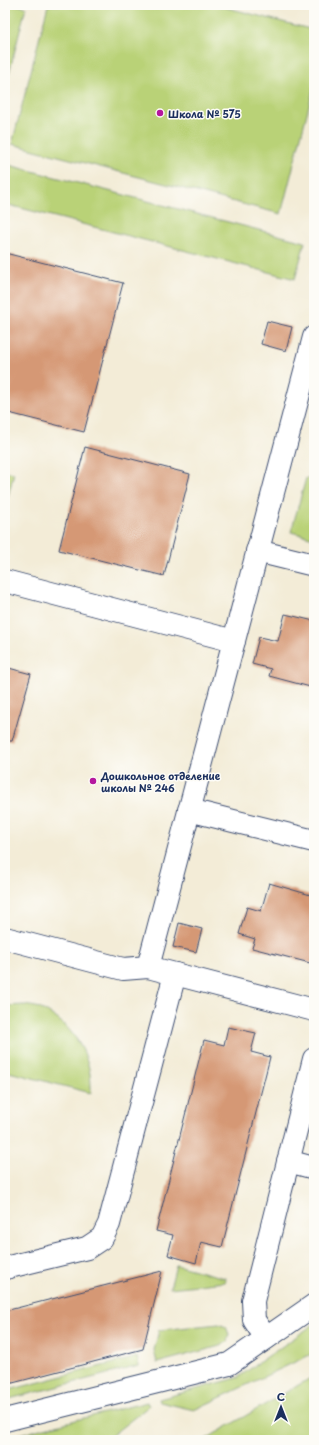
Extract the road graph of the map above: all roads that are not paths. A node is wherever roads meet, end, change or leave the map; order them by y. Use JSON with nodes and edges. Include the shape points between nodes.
{"nodes":[{"id":1,"x":314,"y":337,"type":"edge"},
{"id":2,"x":258,"y":551,"type":"junction"},
{"id":3,"x":314,"y":565,"type":"edge"},
{"id":4,"x":5,"y":581,"type":"edge"},
{"id":5,"x":234,"y":641,"type":"junction"},
{"id":6,"x":189,"y":810,"type":"junction"},
{"id":7,"x":314,"y":842,"type":"edge"},
{"id":8,"x":5,"y":938,"type":"edge"},
{"id":9,"x":148,"y":967,"type":"junction"},
{"id":10,"x":175,"y":974,"type":"junction"},
{"id":11,"x":314,"y":1010,"type":"edge"},
{"id":12,"x":314,"y":1059,"type":"edge"},
{"id":13,"x":288,"y":1161,"type":"junction"},
{"id":14,"x":314,"y":1168,"type":"edge"},
{"id":15,"x":5,"y":1268,"type":"edge"},
{"id":16,"x":314,"y":1305,"type":"edge"},
{"id":17,"x":266,"y":1338,"type":"junction"},
{"id":18,"x":5,"y":1420,"type":"edge"}],
"edges":[{"from":1,"to":2,"type":"lane"},
{"from":2,"to":3,"type":"lane"},
{"from":2,"to":5,"type":"lane"},
{"from":4,"to":5,"type":"lane"},
{"from":5,"to":6,"type":"lane"},
{"from":6,"to":7,"type":"lane"},
{"from":6,"to":9,"type":"lane"},
{"from":8,"to":9,"type":"lane","via":[[123,968]]},
{"from":9,"to":10,"type":"lane"},
{"from":10,"to":11,"type":"lane"},
{"from":10,"to":15,"type":"lane","via":[[109,1224],[102,1238],[87,1248]]},
{"from":12,"to":13,"type":"lane"},
{"from":13,"to":14,"type":"lane"},
{"from":13,"to":17,"type":"lane","via":[[253,1301],[254,1320]]},
{"from":16,"to":17,"type":"lane"},
{"from":17,"to":18,"type":"lane","via":[[229,1364]]}]}
